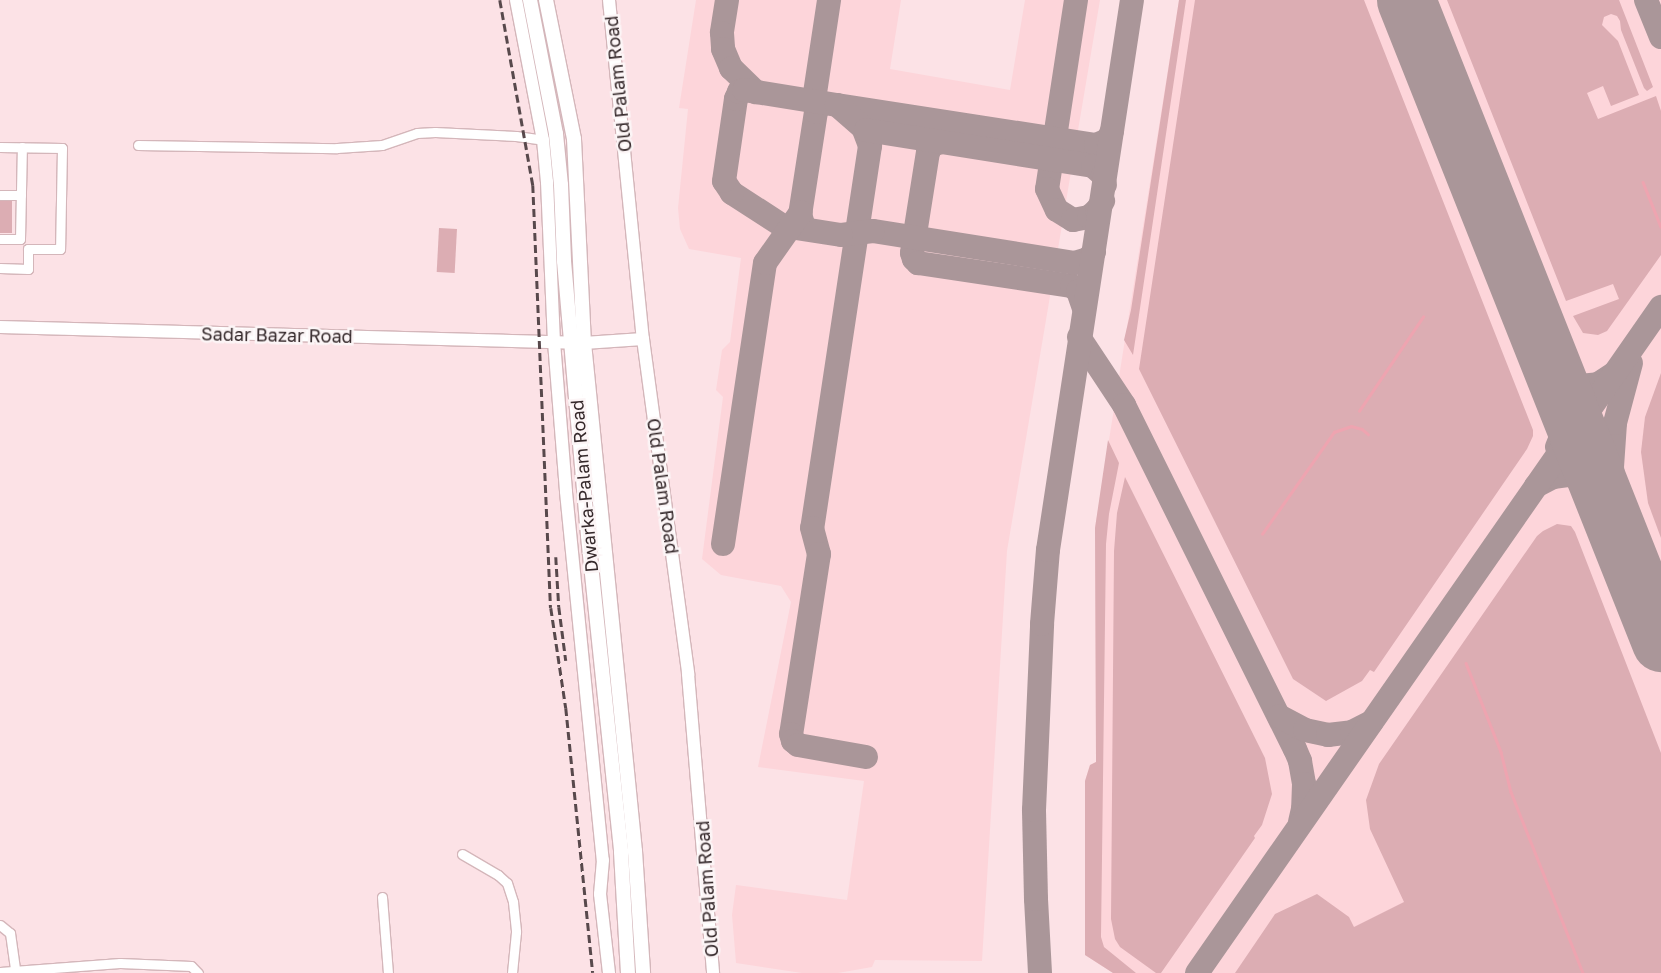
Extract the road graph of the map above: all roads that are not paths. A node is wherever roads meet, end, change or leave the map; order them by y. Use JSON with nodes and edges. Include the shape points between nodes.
{"nodes":[{"id":1,"x":516,"y":0,"type":"edge"},
{"id":2,"x":530,"y":0,"type":"edge"},
{"id":3,"x":546,"y":0,"type":"edge"},
{"id":4,"x":609,"y":0,"type":"edge"},
{"id":5,"x":543,"y":140,"type":"junction"},
{"id":6,"x":138,"y":145,"type":"dead end"},
{"id":7,"x":0,"y":147,"type":"edge"},
{"id":8,"x":22,"y":147,"type":"junction"},
{"id":9,"x":0,"y":195,"type":"edge"},
{"id":10,"x":21,"y":195,"type":"junction"},
{"id":11,"x":0,"y":239,"type":"edge"},
{"id":12,"x":20,"y":239,"type":"junction"},
{"id":13,"x":28,"y":248,"type":"junction"},
{"id":14,"x":0,"y":268,"type":"edge"},
{"id":15,"x":0,"y":327,"type":"edge"},
{"id":16,"x":644,"y":339,"type":"junction"},
{"id":17,"x":554,"y":342,"type":"junction"},
{"id":18,"x":578,"y":343,"type":"junction"},
{"id":19,"x":462,"y":854,"type":"dead end"},
{"id":20,"x":382,"y":897,"type":"dead end"},
{"id":21,"x":0,"y":925,"type":"edge"},
{"id":22,"x":120,"y":963,"type":"junction"},
{"id":23,"x":15,"y":970,"type":"junction"},
{"id":24,"x":35,"y":971,"type":"edge"},
{"id":25,"x":0,"y":972,"type":"edge"},
{"id":26,"x":120,"y":973,"type":"edge"},
{"id":27,"x":198,"y":973,"type":"edge"},
{"id":28,"x":388,"y":973,"type":"edge"},
{"id":29,"x":512,"y":973,"type":"edge"},
{"id":30,"x":609,"y":973,"type":"edge"},
{"id":31,"x":628,"y":973,"type":"edge"},
{"id":32,"x":643,"y":973,"type":"edge"},
{"id":33,"x":713,"y":973,"type":"edge"}],
"edges":[{"from":1,"to":5,"type":"street"},
{"from":2,"to":18,"type":"main road","name":"Dwarka-Palam Road","via":[[556,134],[562,185],[564,261]]},
{"from":3,"to":18,"type":"main road","via":[[574,139]]},
{"from":4,"to":16,"type":"street","name":"Old Palam Road"},
{"from":5,"to":6,"type":"street","via":[[435,132],[417,133],[382,145],[338,148]]},
{"from":5,"to":17,"type":"street"},
{"from":7,"to":8,"type":"street"},
{"from":8,"to":10,"type":"street"},
{"from":8,"to":13,"type":"street","via":[[62,148],[60,248]]},
{"from":9,"to":10,"type":"street"},
{"from":10,"to":12,"type":"street"},
{"from":11,"to":12,"type":"street"},
{"from":12,"to":13,"type":"street"},
{"from":13,"to":14,"type":"street","via":[[28,269]]},
{"from":15,"to":17,"type":"street","name":"Sadar Bazar Road"},
{"from":16,"to":18,"type":"street","name":"Sadar Bazar Road"},
{"from":16,"to":33,"type":"street","name":"Old Palam Road","via":[[688,674]]},
{"from":17,"to":18,"type":"street","name":"Sadar Bazar Road"},
{"from":17,"to":30,"type":"street","via":[[603,860],[600,894]]},
{"from":18,"to":31,"type":"main road","name":"Dwarka-Palam Road","via":[[588,536],[621,852]]},
{"from":18,"to":32,"type":"main road","name":"Dwarka-Palam Road","via":[[635,851]]},
{"from":19,"to":29,"type":"street","via":[[507,883],[514,902],[516,932]]},
{"from":20,"to":28,"type":"street"},
{"from":21,"to":23,"type":"street","via":[[10,933]]},
{"from":22,"to":24,"type":"street"},
{"from":22,"to":26,"type":"street"},
{"from":22,"to":27,"type":"street","via":[[191,966]]},
{"from":23,"to":24,"type":"street"},
{"from":23,"to":25,"type":"street"}]}
